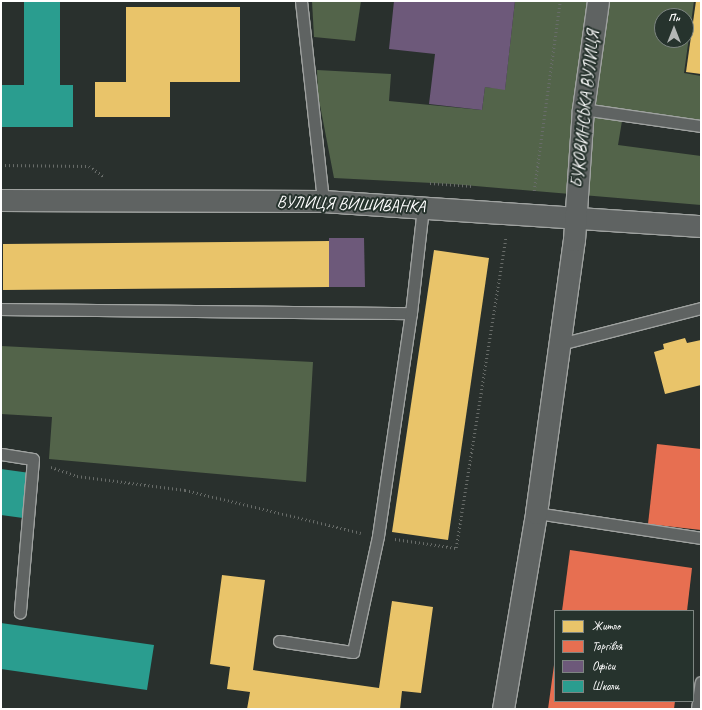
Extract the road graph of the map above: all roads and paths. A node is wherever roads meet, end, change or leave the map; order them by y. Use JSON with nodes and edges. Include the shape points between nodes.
{"nodes":[{"id":1,"x":300,"y":1,"type":"edge"},
{"id":2,"x":560,"y":1,"type":"edge"},
{"id":3,"x":598,"y":1,"type":"edge"},
{"id":4,"x":583,"y":109,"type":"junction"},
{"id":5,"x":701,"y":126,"type":"edge"},
{"id":6,"x":1,"y":165,"type":"edge"},
{"id":7,"x":114,"y":177,"type":"dead end"},
{"id":8,"x":534,"y":191,"type":"dead end"},
{"id":9,"x":1,"y":200,"type":"edge"},
{"id":10,"x":323,"y":201,"type":"junction"},
{"id":11,"x":423,"y":207,"type":"junction"},
{"id":12,"x":574,"y":218,"type":"junction"},
{"id":13,"x":701,"y":226,"type":"edge"},
{"id":14,"x":506,"y":236,"type":"dead end"},
{"id":15,"x":701,"y":308,"type":"edge"},
{"id":16,"x":1,"y":309,"type":"edge"},
{"id":17,"x":411,"y":313,"type":"junction"},
{"id":18,"x":560,"y":344,"type":"junction"},
{"id":19,"x":1,"y":454,"type":"edge"},
{"id":20,"x":45,"y":465,"type":"dead end"},
{"id":21,"x":536,"y":513,"type":"junction"},
{"id":22,"x":378,"y":536,"type":"junction"},
{"id":23,"x":701,"y":538,"type":"edge"},
{"id":24,"x":20,"y":612,"type":"dead end"},
{"id":25,"x":279,"y":641,"type":"dead end"},
{"id":26,"x":701,"y":682,"type":"edge"},
{"id":27,"x":503,"y":709,"type":"edge"},
{"id":28,"x":697,"y":709,"type":"edge"}],
"edges":[{"from":1,"to":10,"type":"lane"},
{"from":2,"to":8,"type":"path"},
{"from":3,"to":4,"type":"street","name":"БУКОВИНСЬКА ВУЛИЦЯ"},
{"from":4,"to":5,"type":"lane"},
{"from":4,"to":12,"type":"street","name":"БУКОВИНСЬКА ВУЛИЦЯ"},
{"from":6,"to":7,"type":"path","via":[[89,166],[106,177]]},
{"from":9,"to":10,"type":"street","name":"ВУЛИЦЯ ВИШИВАНКА"},
{"from":10,"to":11,"type":"street","name":"ВУЛИЦЯ ВИШИВАНКА"},
{"from":11,"to":12,"type":"street","name":"ВУЛИЦЯ ВИШИВАНКА"},
{"from":11,"to":17,"type":"lane"},
{"from":12,"to":13,"type":"street","name":"ВУЛИЦЯ ВИШИВАНКА"},
{"from":12,"to":18,"type":"street","name":"БУКОВИНСЬКА ВУЛИЦЯ","via":[[574,240]]},
{"from":14,"to":22,"type":"path","via":[[456,548]]},
{"from":15,"to":18,"type":"lane"},
{"from":16,"to":17,"type":"lane"},
{"from":17,"to":22,"type":"lane"},
{"from":18,"to":21,"type":"street","name":"БУКОВИНСЬКА ВУЛИЦЯ"},
{"from":19,"to":24,"type":"lane","via":[[33,458]]},
{"from":20,"to":22,"type":"path","via":[[77,476],[185,490]]},
{"from":21,"to":23,"type":"lane"},
{"from":21,"to":27,"type":"street","name":"БУКОВИНСЬКА ВУЛИЦЯ"},
{"from":22,"to":25,"type":"lane","via":[[352,652]]},
{"from":26,"to":28,"type":"lane"}]}
